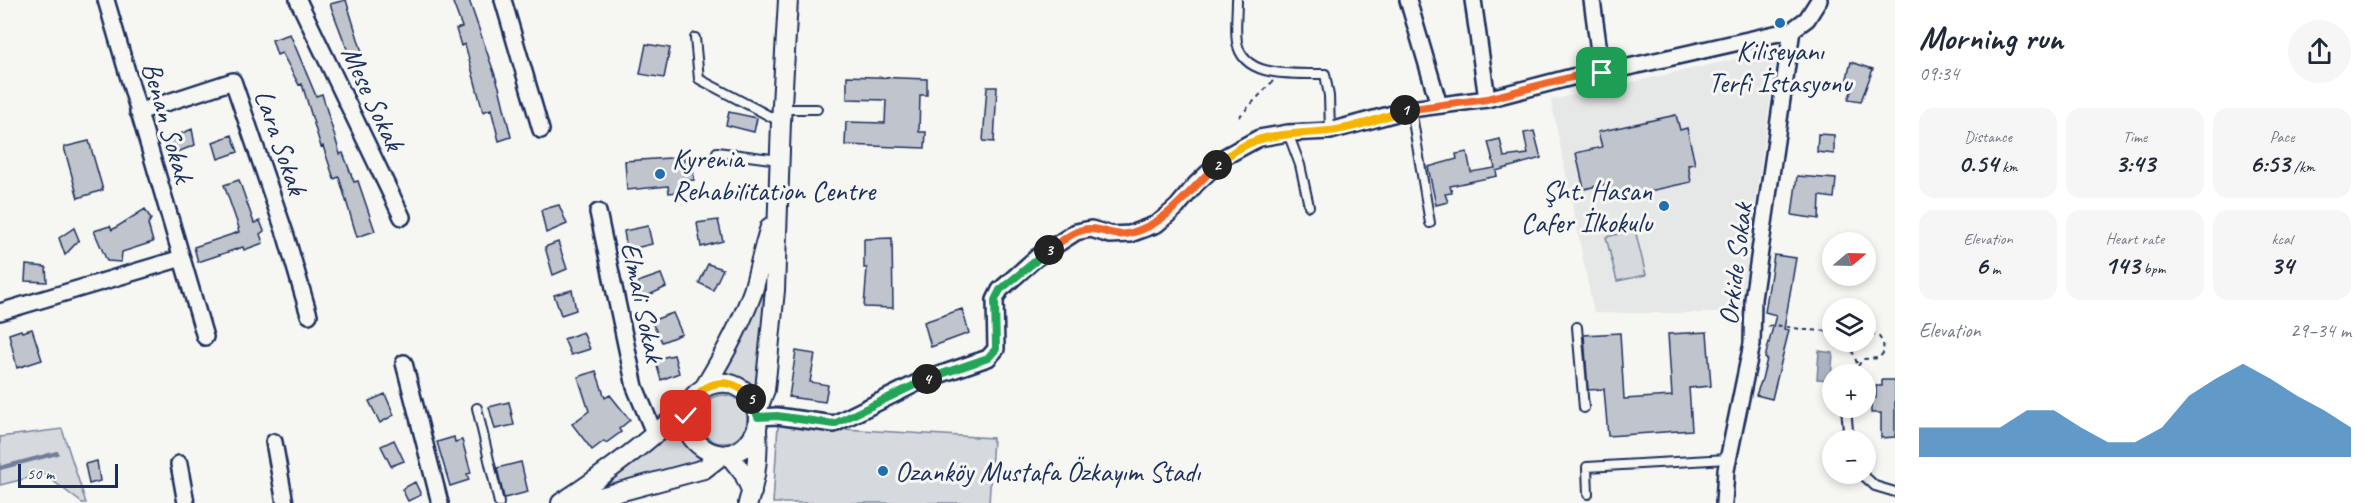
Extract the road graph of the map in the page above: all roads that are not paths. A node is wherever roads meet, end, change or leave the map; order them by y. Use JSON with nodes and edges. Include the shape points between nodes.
{"nodes":[{"id":1,"x":106,"y":0,"type":"edge"},
{"id":2,"x":298,"y":0,"type":"edge"},
{"id":3,"x":503,"y":0,"type":"edge"},
{"id":4,"x":788,"y":0,"type":"edge"},
{"id":5,"x":1237,"y":0,"type":"edge"},
{"id":6,"x":1408,"y":0,"type":"edge"},
{"id":7,"x":1473,"y":0,"type":"edge"},
{"id":8,"x":1592,"y":0,"type":"edge"},
{"id":9,"x":1819,"y":0,"type":"edge"},
{"id":10,"x":1792,"y":30,"type":"junction"},
{"id":11,"x":694,"y":38,"type":"dead end"},
{"id":12,"x":1602,"y":73,"type":"junction"},
{"id":13,"x":1487,"y":99,"type":"junction"},
{"id":14,"x":1439,"y":105,"type":"junction"},
{"id":15,"x":817,"y":109,"type":"dead end"},
{"id":16,"x":1411,"y":109,"type":"junction"},
{"id":17,"x":138,"y":112,"type":"junction"},
{"id":18,"x":781,"y":115,"type":"junction"},
{"id":19,"x":541,"y":130,"type":"dead end"},
{"id":20,"x":1330,"y":131,"type":"junction"},
{"id":21,"x":1288,"y":133,"type":"junction"},
{"id":22,"x":717,"y":152,"type":"dead end"},
{"id":23,"x":779,"y":160,"type":"junction"},
{"id":24,"x":1309,"y":206,"type":"dead end"},
{"id":25,"x":777,"y":207,"type":"junction"},
{"id":26,"x":598,"y":212,"type":"dead end"},
{"id":27,"x":402,"y":217,"type":"dead end"},
{"id":28,"x":1430,"y":223,"type":"dead end"},
{"id":29,"x":182,"y":258,"type":"junction"},
{"id":30,"x":0,"y":312,"type":"edge"},
{"id":31,"x":309,"y":315,"type":"dead end"},
{"id":32,"x":1577,"y":327,"type":"dead end"},
{"id":33,"x":205,"y":338,"type":"dead end"},
{"id":34,"x":404,"y":363,"type":"dead end"},
{"id":35,"x":704,"y":388,"type":"junction"},
{"id":36,"x":689,"y":404,"type":"junction"},
{"id":37,"x":477,"y":408,"type":"dead end"},
{"id":38,"x":1584,"y":408,"type":"dead end"},
{"id":39,"x":757,"y":419,"type":"junction"},
{"id":40,"x":655,"y":435,"type":"junction"},
{"id":41,"x":274,"y":442,"type":"dead end"},
{"id":42,"x":725,"y":455,"type":"junction"},
{"id":43,"x":1728,"y":459,"type":"junction"},
{"id":44,"x":178,"y":464,"type":"dead end"},
{"id":45,"x":1873,"y":484,"type":"edge"},
{"id":46,"x":1895,"y":492,"type":"edge"},
{"id":47,"x":1588,"y":494,"type":"dead end"},
{"id":48,"x":750,"y":497,"type":"edge"},
{"id":49,"x":186,"y":503,"type":"edge"},
{"id":50,"x":285,"y":503,"type":"edge"},
{"id":51,"x":440,"y":503,"type":"edge"},
{"id":52,"x":499,"y":503,"type":"edge"},
{"id":53,"x":561,"y":503,"type":"edge"},
{"id":54,"x":578,"y":503,"type":"edge"},
{"id":55,"x":1724,"y":503,"type":"edge"}],
"edges":[{"from":1,"to":17,"type":"street","name":"Benan Sokak"},
{"from":2,"to":27,"type":"street","name":"Mese Sokak"},
{"from":3,"to":19,"type":"street"},
{"from":4,"to":18,"type":"street"},
{"from":5,"to":20,"type":"lane","via":[[1237,43],[1252,64],[1267,72],[1325,74]]},
{"from":6,"to":14,"type":"street"},
{"from":7,"to":13,"type":"street"},
{"from":8,"to":12,"type":"street"},
{"from":9,"to":10,"type":"street","via":[[1806,19]]},
{"from":10,"to":12,"type":"street"},
{"from":10,"to":43,"type":"street","name":"Orkide Sokak","via":[[1753,299],[1752,344]]},
{"from":11,"to":18,"type":"lane","via":[[699,79]]},
{"from":12,"to":13,"type":"street"},
{"from":13,"to":14,"type":"street"},
{"from":14,"to":16,"type":"street"},
{"from":15,"to":18,"type":"lane"},
{"from":16,"to":20,"type":"street"},
{"from":16,"to":28,"type":"lane"},
{"from":17,"to":29,"type":"street","name":"Benan Sokak"},
{"from":17,"to":31,"type":"street","name":"Lara Sokak","via":[[233,81]]},
{"from":18,"to":23,"type":"street"},
{"from":20,"to":21,"type":"street"},
{"from":21,"to":24,"type":"lane"},
{"from":21,"to":39,"type":"street","via":[[1258,138],[1226,156],[1156,224],[1130,234],[1110,235],[1091,229],[1076,232],[1036,258],[1000,290],[995,300],[996,349],[988,358],[921,381],[834,424],[777,416]]},
{"from":22,"to":23,"type":"lane"},
{"from":23,"to":25,"type":"street"},
{"from":25,"to":35,"type":"street","via":[[753,290],[726,351]]},
{"from":25,"to":39,"type":"street","via":[[774,301],[765,390]]},
{"from":26,"to":40,"type":"street","name":"Elmali Sokak","via":[[635,387]]},
{"from":29,"to":30,"type":"street"},
{"from":29,"to":33,"type":"street","name":"Benan Sokak"},
{"from":32,"to":38,"type":"lane"},
{"from":34,"to":51,"type":"street"},
{"from":35,"to":36,"type":"street"},
{"from":35,"to":39,"type":"street","via":[[714,383],[736,386],[753,401]]},
{"from":36,"to":40,"type":"street"},
{"from":36,"to":42,"type":"street","via":[[687,428],[692,438],[710,453]]},
{"from":37,"to":52,"type":"lane"},
{"from":39,"to":42,"type":"street","via":[[746,446]]},
{"from":39,"to":48,"type":"street","via":[[759,447]]},
{"from":40,"to":53,"type":"street"},
{"from":41,"to":50,"type":"street"},
{"from":42,"to":48,"type":"street","via":[[744,474]]},
{"from":42,"to":54,"type":"street","via":[[704,469]]},
{"from":43,"to":47,"type":"lane","via":[[1587,466]]},
{"from":43,"to":55,"type":"street","name":"Orkide Sokak"},
{"from":44,"to":49,"type":"street"},
{"from":45,"to":46,"type":"lane"}]}
